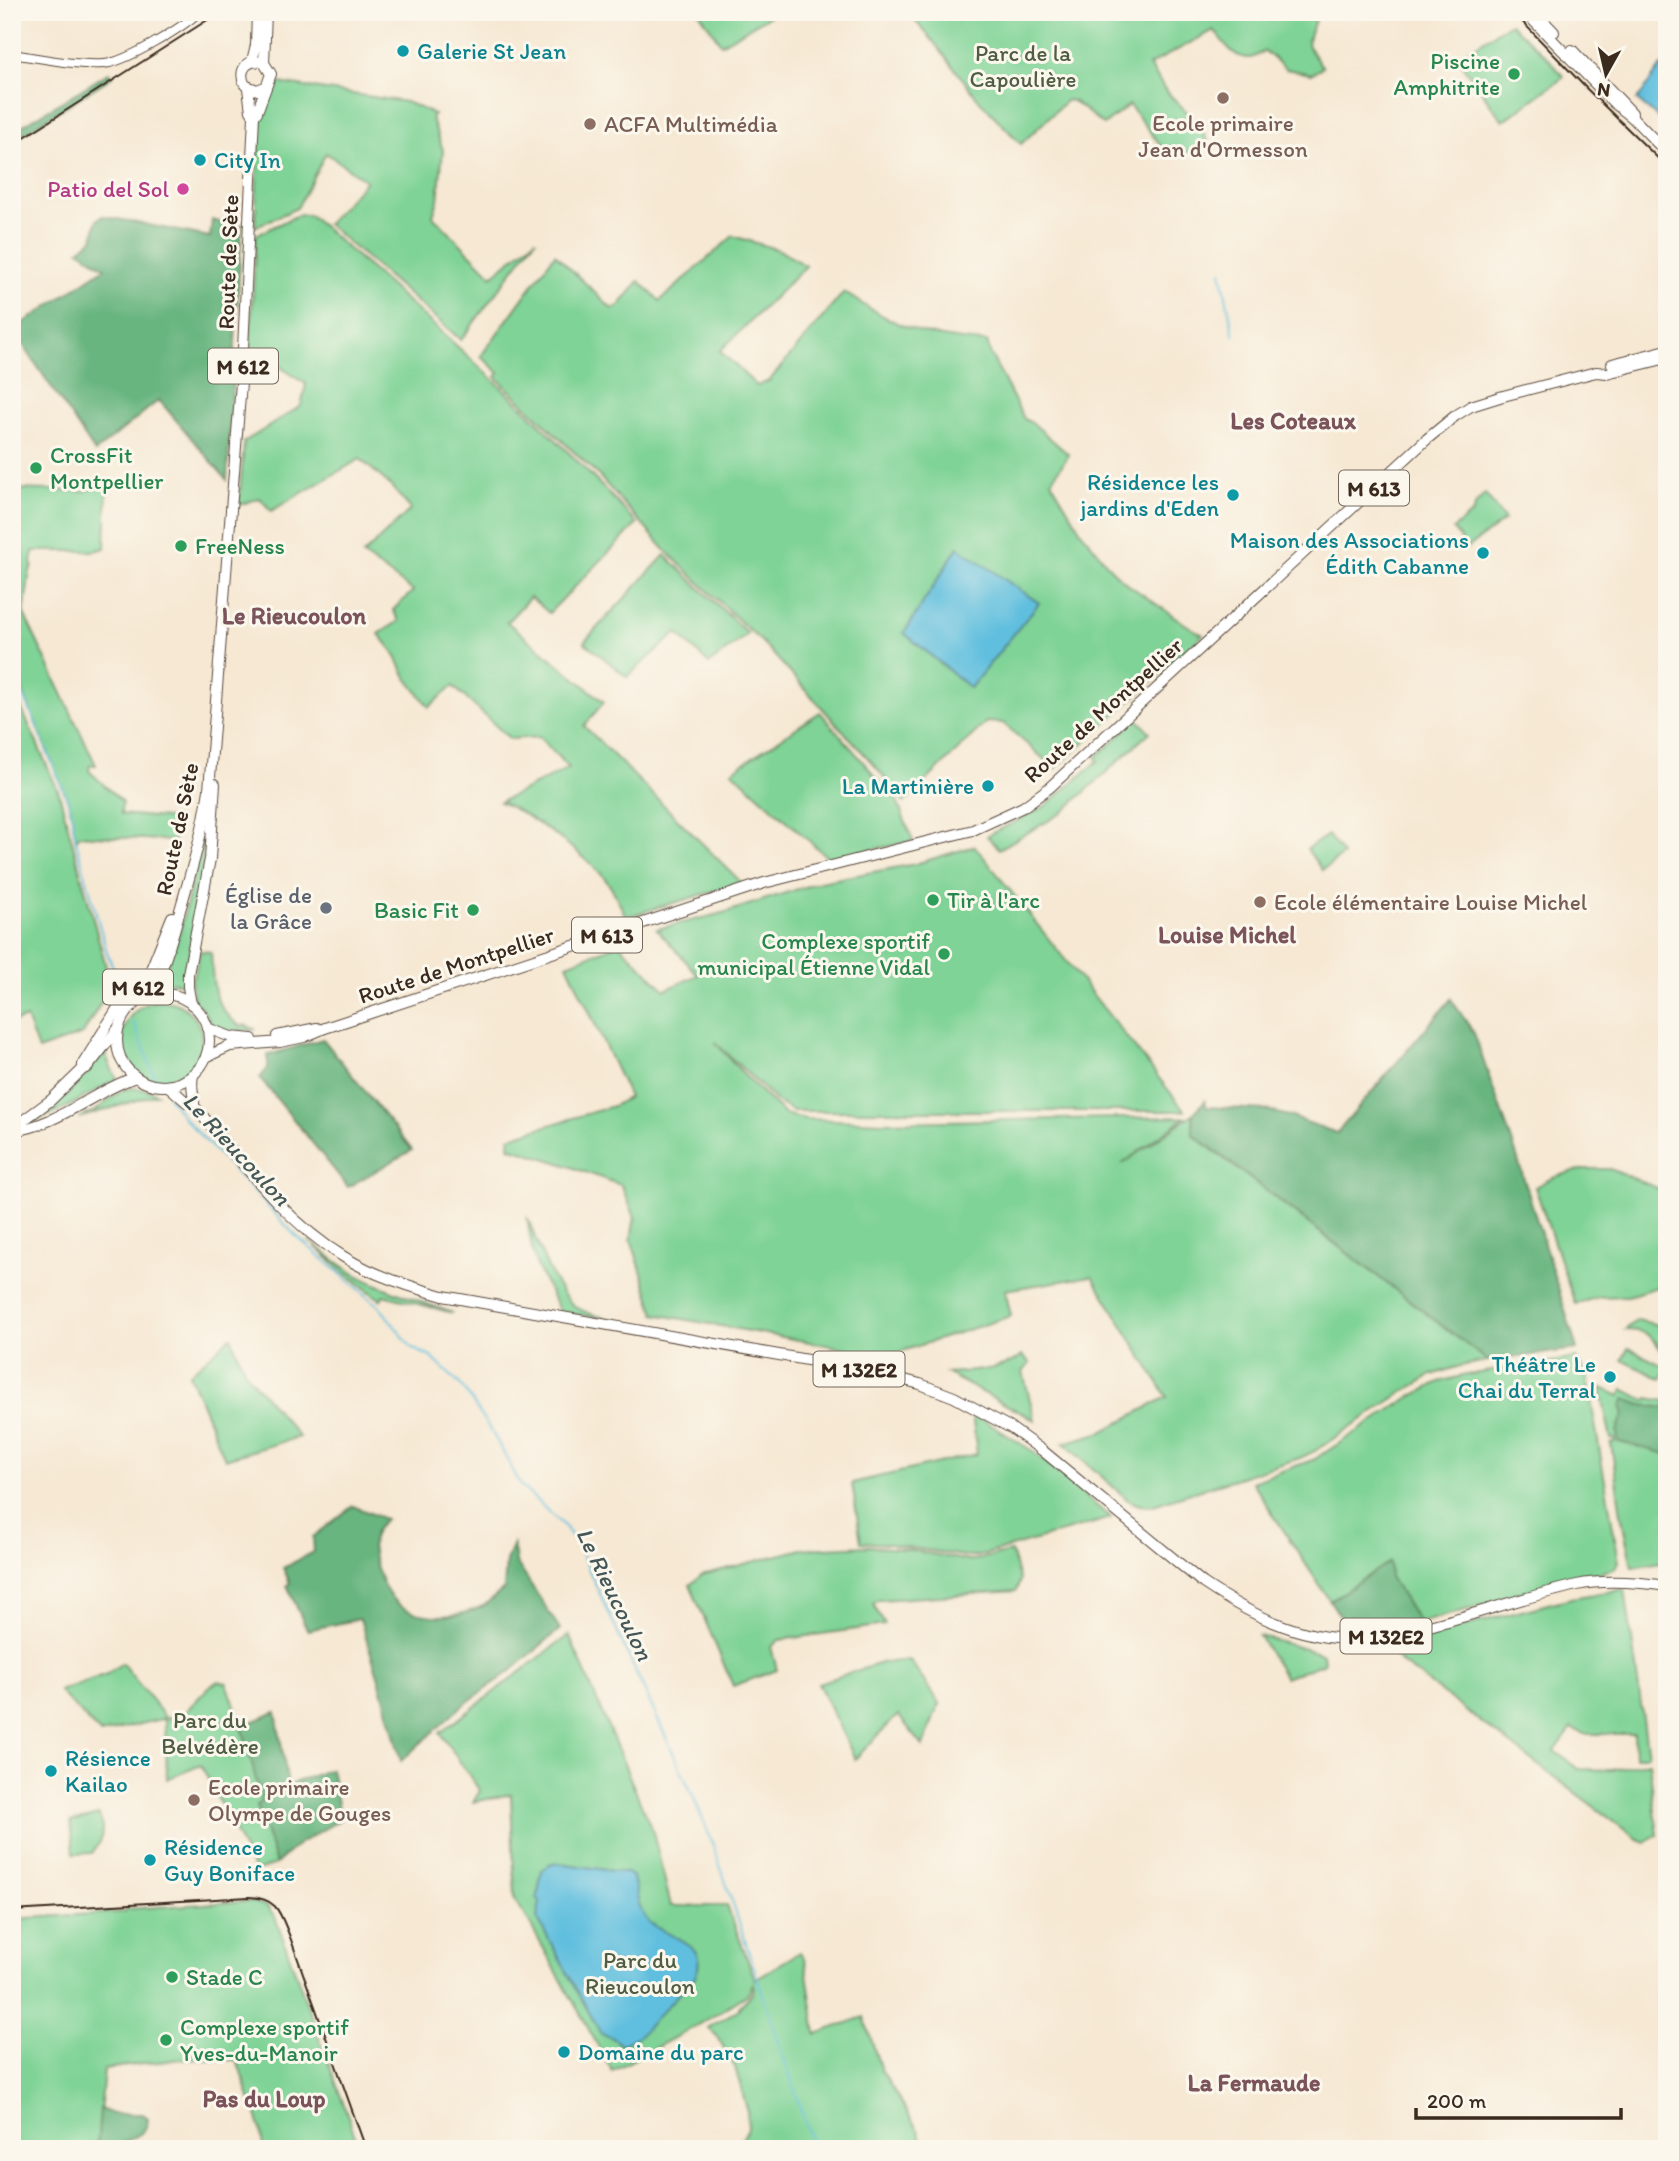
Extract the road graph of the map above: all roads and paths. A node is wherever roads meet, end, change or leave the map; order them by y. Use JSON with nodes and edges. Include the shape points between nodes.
{"nodes":[{"id":1,"x":199,"y":12,"type":"edge"},
{"id":2,"x":257,"y":12,"type":"edge"},
{"id":3,"x":266,"y":12,"type":"edge"},
{"id":4,"x":1525,"y":12,"type":"edge"},
{"id":5,"x":1535,"y":17,"type":"edge"},
{"id":6,"x":12,"y":54,"type":"edge"},
{"id":7,"x":252,"y":61,"type":"junction"},
{"id":8,"x":264,"y":63,"type":"junction"},
{"id":9,"x":1583,"y":70,"type":"junction"},
{"id":10,"x":265,"y":87,"type":"junction"},
{"id":11,"x":248,"y":88,"type":"junction"},
{"id":12,"x":1620,"y":109,"type":"junction"},
{"id":13,"x":254,"y":116,"type":"junction"},
{"id":14,"x":1667,"y":150,"type":"edge"},
{"id":15,"x":1667,"y":159,"type":"edge"},
{"id":16,"x":1667,"y":350,"type":"edge"},
{"id":17,"x":1667,"y":358,"type":"edge"},
{"id":18,"x":1595,"y":372,"type":"junction"},
{"id":19,"x":227,"y":577,"type":"junction"},
{"id":20,"x":183,"y":899,"type":"junction"},
{"id":21,"x":146,"y":997,"type":"junction"},
{"id":22,"x":191,"y":1004,"type":"junction"},
{"id":23,"x":118,"y":1028,"type":"junction"},
{"id":24,"x":207,"y":1028,"type":"junction"},
{"id":25,"x":325,"y":1028,"type":"junction"},
{"id":26,"x":206,"y":1057,"type":"junction"},
{"id":27,"x":83,"y":1069,"type":"junction"},
{"id":28,"x":193,"y":1075,"type":"junction"},
{"id":29,"x":136,"y":1077,"type":"junction"},
{"id":30,"x":168,"y":1086,"type":"junction"},
{"id":31,"x":194,"y":1106,"type":"junction"},
{"id":32,"x":12,"y":1131,"type":"edge"},
{"id":33,"x":1667,"y":1586,"type":"edge"}],
"edges":[{"from":1,"to":6,"type":"street","via":[[134,53],[107,64]]},
{"from":2,"to":7,"type":"main road"},
{"from":3,"to":8,"type":"main road"},
{"from":4,"to":5,"type":"main road"},
{"from":5,"to":9,"type":"main road"},
{"from":7,"to":8,"type":"main road"},
{"from":7,"to":11,"type":"main road","via":[[242,72]]},
{"from":8,"to":10,"type":"main road","via":[[271,74]]},
{"from":9,"to":12,"type":"main road"},
{"from":9,"to":14,"type":"main road"},
{"from":10,"to":11,"type":"main road"},
{"from":10,"to":13,"type":"main road","name":"Route de Sète","number":"M 612"},
{"from":11,"to":13,"type":"main road","name":"Route de Sète","number":"M 612"},
{"from":12,"to":14,"type":"main road"},
{"from":12,"to":15,"type":"main road"},
{"from":13,"to":19,"type":"main road","name":"Route de Sète","number":"M 612","via":[[243,370]]},
{"from":16,"to":18,"type":"main road","name":"Route de Montpellier","number":"M 613"},
{"from":17,"to":18,"type":"main road","name":"Route de Montpellier","number":"M 613"},
{"from":18,"to":25,"type":"main road","name":"Route de Montpellier","number":"M 613","via":[[1471,406],[1455,416],[1049,788],[1014,812],[973,830],[764,883]]},
{"from":19,"to":20,"type":"main road","name":"Route de Sète","number":"M 612","via":[[207,799]]},
{"from":19,"to":22,"type":"main road","name":"Route de Sète","number":"M 612","via":[[212,841],[188,974]]},
{"from":20,"to":21,"type":"main road","name":"Route de Sète","number":"M 612","via":[[156,984]]},
{"from":20,"to":27,"type":"main road","number":"M 612","via":[[151,969],[119,1006]]},
{"from":21,"to":22,"type":"main road","via":[[173,996]]},
{"from":21,"to":23,"type":"main road","via":[[129,1009]]},
{"from":22,"to":24,"type":"main road"},
{"from":23,"to":27,"type":"main road"},
{"from":23,"to":29,"type":"main road","via":[[118,1051]]},
{"from":24,"to":25,"type":"main road","name":"Route de Montpellier","number":"M 613","via":[[252,1039]]},
{"from":24,"to":26,"type":"main road"},
{"from":25,"to":26,"type":"main road","name":"Route de Montpellier","number":"M 613","via":[[280,1042],[230,1046]]},
{"from":26,"to":28,"type":"main road"},
{"from":27,"to":32,"type":"main road"},
{"from":28,"to":30,"type":"main road"},
{"from":28,"to":31,"type":"main road"},
{"from":29,"to":30,"type":"main road","via":[[151,1085]]},
{"from":29,"to":32,"type":"main road","via":[[40,1124]]},
{"from":30,"to":31,"type":"main road","number":"M 132E2"},
{"from":31,"to":33,"type":"main road","number":"M 132E2","via":[[285,1209],[344,1257],[374,1273],[443,1296],[870,1371],[954,1397],[1043,1451],[1228,1600],[1298,1631],[1354,1639],[1399,1634],[1578,1585]]}]}
